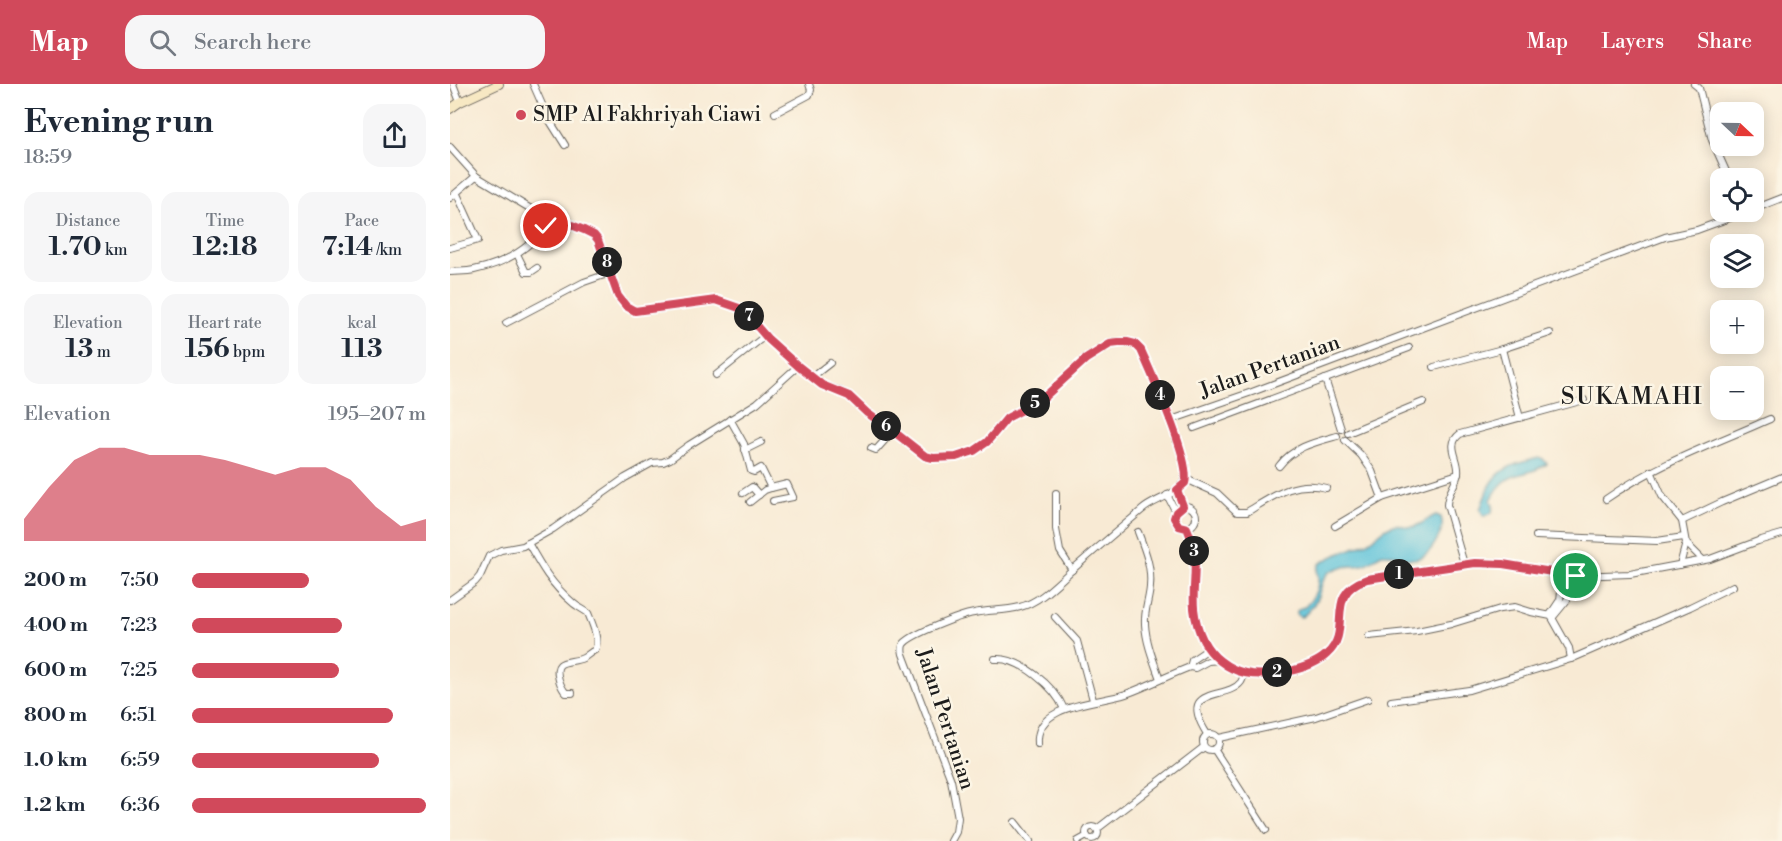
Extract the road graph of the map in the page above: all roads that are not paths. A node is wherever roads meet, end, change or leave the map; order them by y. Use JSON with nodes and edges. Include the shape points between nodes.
{"nodes":[{"id":1,"x":453,"y":84,"type":"edge"},
{"id":2,"x":499,"y":84,"type":"edge"},
{"id":3,"x":533,"y":84,"type":"edge"},
{"id":4,"x":809,"y":84,"type":"edge"},
{"id":5,"x":1694,"y":84,"type":"edge"},
{"id":6,"x":486,"y":87,"type":"edge"},
{"id":7,"x":454,"y":105,"type":"edge"},
{"id":8,"x":775,"y":113,"type":"dead end"},
{"id":9,"x":565,"y":145,"type":"dead end"},
{"id":10,"x":450,"y":147,"type":"edge"},
{"id":11,"x":1725,"y":168,"type":"edge"},
{"id":12,"x":476,"y":176,"type":"junction"},
{"id":13,"x":457,"y":194,"type":"junction"},
{"id":14,"x":450,"y":198,"type":"edge"},
{"id":15,"x":1782,"y":198,"type":"edge"},
{"id":16,"x":1764,"y":205,"type":"edge"},
{"id":17,"x":552,"y":217,"type":"junction"},
{"id":18,"x":1719,"y":222,"type":"edge"},
{"id":19,"x":450,"y":248,"type":"edge"},
{"id":20,"x":517,"y":254,"type":"junction"},
{"id":21,"x":537,"y":268,"type":"dead end"},
{"id":22,"x":450,"y":272,"type":"edge"},
{"id":23,"x":610,"y":273,"type":"junction"},
{"id":24,"x":506,"y":323,"type":"dead end"},
{"id":25,"x":1550,"y":333,"type":"dead end"},
{"id":26,"x":766,"y":335,"type":"junction"},
{"id":27,"x":1409,"y":348,"type":"dead end"},
{"id":28,"x":1502,"y":349,"type":"junction"},
{"id":29,"x":830,"y":363,"type":"dead end"},
{"id":30,"x":798,"y":366,"type":"junction"},
{"id":31,"x":1434,"y":367,"type":"dead end"},
{"id":32,"x":716,"y":375,"type":"dead end"},
{"id":33,"x":812,"y":377,"type":"junction"},
{"id":34,"x":1325,"y":379,"type":"junction"},
{"id":35,"x":1584,"y":400,"type":"dead end"},
{"id":36,"x":1423,"y":402,"type":"dead end"},
{"id":37,"x":1520,"y":417,"type":"junction"},
{"id":38,"x":730,"y":419,"type":"junction"},
{"id":39,"x":1770,"y":419,"type":"dead end"},
{"id":40,"x":1171,"y":420,"type":"junction"},
{"id":41,"x":1194,"y":428,"type":"dead end"},
{"id":42,"x":1341,"y":429,"type":"junction"},
{"id":43,"x":893,"y":431,"type":"junction"},
{"id":44,"x":1337,"y":436,"type":"junction"},
{"id":45,"x":1346,"y":436,"type":"junction"},
{"id":46,"x":761,"y":442,"type":"dead end"},
{"id":47,"x":871,"y":448,"type":"dead end"},
{"id":48,"x":745,"y":450,"type":"junction"},
{"id":49,"x":1280,"y":466,"type":"dead end"},
{"id":50,"x":1651,"y":471,"type":"junction"},
{"id":51,"x":1458,"y":474,"type":"junction"},
{"id":52,"x":1782,"y":477,"type":"edge"},
{"id":53,"x":1186,"y":479,"type":"junction"},
{"id":54,"x":771,"y":488,"type":"junction"},
{"id":55,"x":1326,"y":488,"type":"dead end"},
{"id":56,"x":1177,"y":490,"type":"junction"},
{"id":57,"x":743,"y":493,"type":"dead end"},
{"id":58,"x":1056,"y":493,"type":"dead end"},
{"id":59,"x":759,"y":495,"type":"junction"},
{"id":60,"x":1167,"y":495,"type":"junction"},
{"id":61,"x":1382,"y":498,"type":"junction"},
{"id":62,"x":1606,"y":499,"type":"dead end"},
{"id":63,"x":772,"y":501,"type":"dead end"},
{"id":64,"x":750,"y":502,"type":"dead end"},
{"id":65,"x":1183,"y":506,"type":"junction"},
{"id":66,"x":1176,"y":512,"type":"junction"},
{"id":67,"x":1682,"y":521,"type":"junction"},
{"id":68,"x":1335,"y":526,"type":"dead end"},
{"id":69,"x":1187,"y":528,"type":"junction"},
{"id":70,"x":1138,"y":532,"type":"dead end"},
{"id":71,"x":1782,"y":534,"type":"edge"},
{"id":72,"x":1536,"y":536,"type":"dead end"},
{"id":73,"x":1685,"y":540,"type":"junction"},
{"id":74,"x":528,"y":543,"type":"junction"},
{"id":75,"x":1703,"y":560,"type":"junction"},
{"id":76,"x":1464,"y":564,"type":"junction"},
{"id":77,"x":1680,"y":565,"type":"junction"},
{"id":78,"x":1071,"y":570,"type":"junction"},
{"id":79,"x":1563,"y":574,"type":"junction"},
{"id":80,"x":1576,"y":576,"type":"junction"},
{"id":81,"x":1733,"y":586,"type":"dead end"},
{"id":82,"x":450,"y":600,"type":"edge"},
{"id":83,"x":1551,"y":616,"type":"junction"},
{"id":84,"x":1055,"y":617,"type":"dead end"},
{"id":85,"x":1369,"y":636,"type":"dead end"},
{"id":86,"x":1206,"y":645,"type":"junction"},
{"id":87,"x":994,"y":658,"type":"dead end"},
{"id":88,"x":1571,"y":659,"type":"junction"},
{"id":89,"x":1220,"y":660,"type":"junction"},
{"id":90,"x":1190,"y":667,"type":"junction"},
{"id":91,"x":1245,"y":673,"type":"junction"},
{"id":92,"x":1160,"y":679,"type":"junction"},
{"id":93,"x":572,"y":693,"type":"dead end"},
{"id":94,"x":1368,"y":699,"type":"dead end"},
{"id":95,"x":1093,"y":700,"type":"junction"},
{"id":96,"x":1391,"y":701,"type":"dead end"},
{"id":97,"x":1064,"y":709,"type":"junction"},
{"id":98,"x":1207,"y":735,"type":"junction"},
{"id":99,"x":1218,"y":738,"type":"junction"},
{"id":100,"x":1038,"y":744,"type":"dead end"},
{"id":101,"x":1204,"y":747,"type":"junction"},
{"id":102,"x":1214,"y":749,"type":"junction"},
{"id":103,"x":1015,"y":822,"type":"dead end"},
{"id":104,"x":1097,"y":829,"type":"junction"},
{"id":105,"x":1266,"y":830,"type":"dead end"},
{"id":106,"x":1087,"y":836,"type":"junction"},
{"id":107,"x":1097,"y":839,"type":"edge"},
{"id":108,"x":951,"y":841,"type":"edge"},
{"id":109,"x":1030,"y":841,"type":"edge"},
{"id":110,"x":1078,"y":841,"type":"edge"}],
"edges":[{"from":1,"to":7,"type":"street"},
{"from":2,"to":6,"type":"main road"},
{"from":3,"to":9,"type":"street"},
{"from":4,"to":8,"type":"street","via":[[808,95]]},
{"from":5,"to":11,"type":"street","via":[[1699,88],[1712,140]]},
{"from":6,"to":7,"type":"main road"},
{"from":10,"to":12,"type":"street"},
{"from":12,"to":13,"type":"street"},
{"from":12,"to":17,"type":"street"},
{"from":13,"to":14,"type":"street"},
{"from":13,"to":19,"type":"street","via":[[478,240]]},
{"from":15,"to":16,"type":"street"},
{"from":17,"to":20,"type":"street","via":[[539,237]]},
{"from":17,"to":23,"type":"street","via":[[594,235]]},
{"from":18,"to":40,"type":"street","name":"Jalan Pertanian","via":[[1665,237]]},
{"from":20,"to":21,"type":"street","via":[[526,272]]},
{"from":20,"to":22,"type":"street","via":[[472,271]]},
{"from":23,"to":24,"type":"street","via":[[584,282]]},
{"from":23,"to":26,"type":"street","via":[[618,296],[632,310],[716,300],[742,309]]},
{"from":25,"to":28,"type":"street"},
{"from":26,"to":30,"type":"street"},
{"from":26,"to":32,"type":"street"},
{"from":27,"to":34,"type":"street"},
{"from":28,"to":31,"type":"street"},
{"from":28,"to":37,"type":"street"},
{"from":29,"to":33,"type":"street"},
{"from":30,"to":33,"type":"street"},
{"from":30,"to":38,"type":"street","via":[[761,400]]},
{"from":33,"to":43,"type":"street","via":[[849,396]]},
{"from":34,"to":41,"type":"street"},
{"from":34,"to":42,"type":"street"},
{"from":35,"to":37,"type":"street"},
{"from":36,"to":45,"type":"street"},
{"from":37,"to":51,"type":"street","via":[[1456,436],[1452,446]]},
{"from":38,"to":48,"type":"street"},
{"from":38,"to":74,"type":"street","via":[[670,459],[652,463],[625,478]]},
{"from":39,"to":50,"type":"street"},
{"from":40,"to":43,"type":"street","via":[[1141,350],[1135,344],[1120,342],[1086,359],[1041,400],[1007,418],[974,451],[933,458]]},
{"from":40,"to":53,"type":"street"},
{"from":42,"to":44,"type":"street"},
{"from":42,"to":45,"type":"street"},
{"from":43,"to":47,"type":"street","via":[[876,450]]},
{"from":44,"to":45,"type":"street"},
{"from":44,"to":49,"type":"street","via":[[1298,449]]},
{"from":45,"to":61,"type":"street","via":[[1372,471]]},
{"from":46,"to":48,"type":"street"},
{"from":48,"to":54,"type":"street","via":[[751,471],[761,468]]},
{"from":50,"to":62,"type":"street"},
{"from":50,"to":67,"type":"street","via":[[1662,496]]},
{"from":51,"to":61,"type":"street"},
{"from":51,"to":76,"type":"street","via":[[1447,505]]},
{"from":52,"to":67,"type":"street"},
{"from":53,"to":55,"type":"street","via":[[1217,493],[1240,513],[1291,487]]},
{"from":53,"to":56,"type":"street","name":"Jalan Pertanian"},
{"from":54,"to":59,"type":"street"},
{"from":54,"to":63,"type":"street","via":[[787,484],[793,497]]},
{"from":56,"to":60,"type":"street","name":"Jalan Pertanian"},
{"from":56,"to":65,"type":"street"},
{"from":57,"to":59,"type":"street","via":[[752,487]]},
{"from":58,"to":78,"type":"street","via":[[1060,551]]},
{"from":59,"to":64,"type":"street"},
{"from":60,"to":66,"type":"street"},
{"from":60,"to":78,"type":"street","name":"Jalan Pertanian","via":[[1143,508]]},
{"from":61,"to":68,"type":"street"},
{"from":65,"to":66,"type":"street"},
{"from":65,"to":69,"type":"street","via":[[1196,513],[1195,522]]},
{"from":66,"to":69,"type":"street","via":[[1176,524]]},
{"from":67,"to":73,"type":"street"},
{"from":69,"to":86,"type":"street","via":[[1194,553],[1193,610]]},
{"from":70,"to":92,"type":"street","via":[[1151,577],[1145,628]]},
{"from":71,"to":75,"type":"street"},
{"from":72,"to":73,"type":"street"},
{"from":73,"to":75,"type":"street"},
{"from":73,"to":77,"type":"street"},
{"from":74,"to":82,"type":"street","via":[[489,556],[475,582]]},
{"from":74,"to":93,"type":"street","via":[[545,573],[588,613],[592,625],[597,648],[584,658],[563,663],[557,670],[562,690]]},
{"from":75,"to":77,"type":"street"},
{"from":76,"to":79,"type":"street","via":[[1503,564]]},
{"from":76,"to":91,"type":"street","via":[[1360,581],[1345,593],[1336,640],[1318,661],[1284,672]]},
{"from":77,"to":80,"type":"street","via":[[1630,574]]},
{"from":78,"to":108,"type":"street","name":"Jalan Pertanian","via":[[1028,604],[956,618],[903,645],[903,654],[953,786],[958,818]]},
{"from":79,"to":80,"type":"street"},
{"from":79,"to":83,"type":"street","via":[[1560,600]]},
{"from":80,"to":83,"type":"street","via":[[1569,597]]},
{"from":81,"to":88,"type":"street"},
{"from":83,"to":85,"type":"street","via":[[1515,607],[1417,631]]},
{"from":83,"to":88,"type":"street"},
{"from":84,"to":95,"type":"street","via":[[1077,641]]},
{"from":86,"to":89,"type":"street"},
{"from":86,"to":90,"type":"street"},
{"from":87,"to":97,"type":"street","via":[[1034,672],[1060,699]]},
{"from":88,"to":96,"type":"street","via":[[1469,690]]},
{"from":89,"to":90,"type":"street"},
{"from":89,"to":91,"type":"street"},
{"from":90,"to":92,"type":"street"},
{"from":91,"to":98,"type":"street","via":[[1236,686],[1207,696],[1200,703],[1199,720]]},
{"from":92,"to":95,"type":"street","via":[[1115,698]]},
{"from":94,"to":99,"type":"street","via":[[1316,717]]},
{"from":95,"to":97,"type":"street"},
{"from":97,"to":100,"type":"street","via":[[1047,721],[1037,737]]},
{"from":98,"to":99,"type":"street","via":[[1212,733]]},
{"from":98,"to":101,"type":"street","via":[[1202,742]]},
{"from":99,"to":102,"type":"street"},
{"from":101,"to":102,"type":"street"},
{"from":101,"to":104,"type":"street"},
{"from":102,"to":105,"type":"street"},
{"from":103,"to":109,"type":"street"},
{"from":104,"to":106,"type":"street","via":[[1088,827]]},
{"from":104,"to":107,"type":"street"},
{"from":106,"to":107,"type":"street"},
{"from":106,"to":110,"type":"street"}]}
